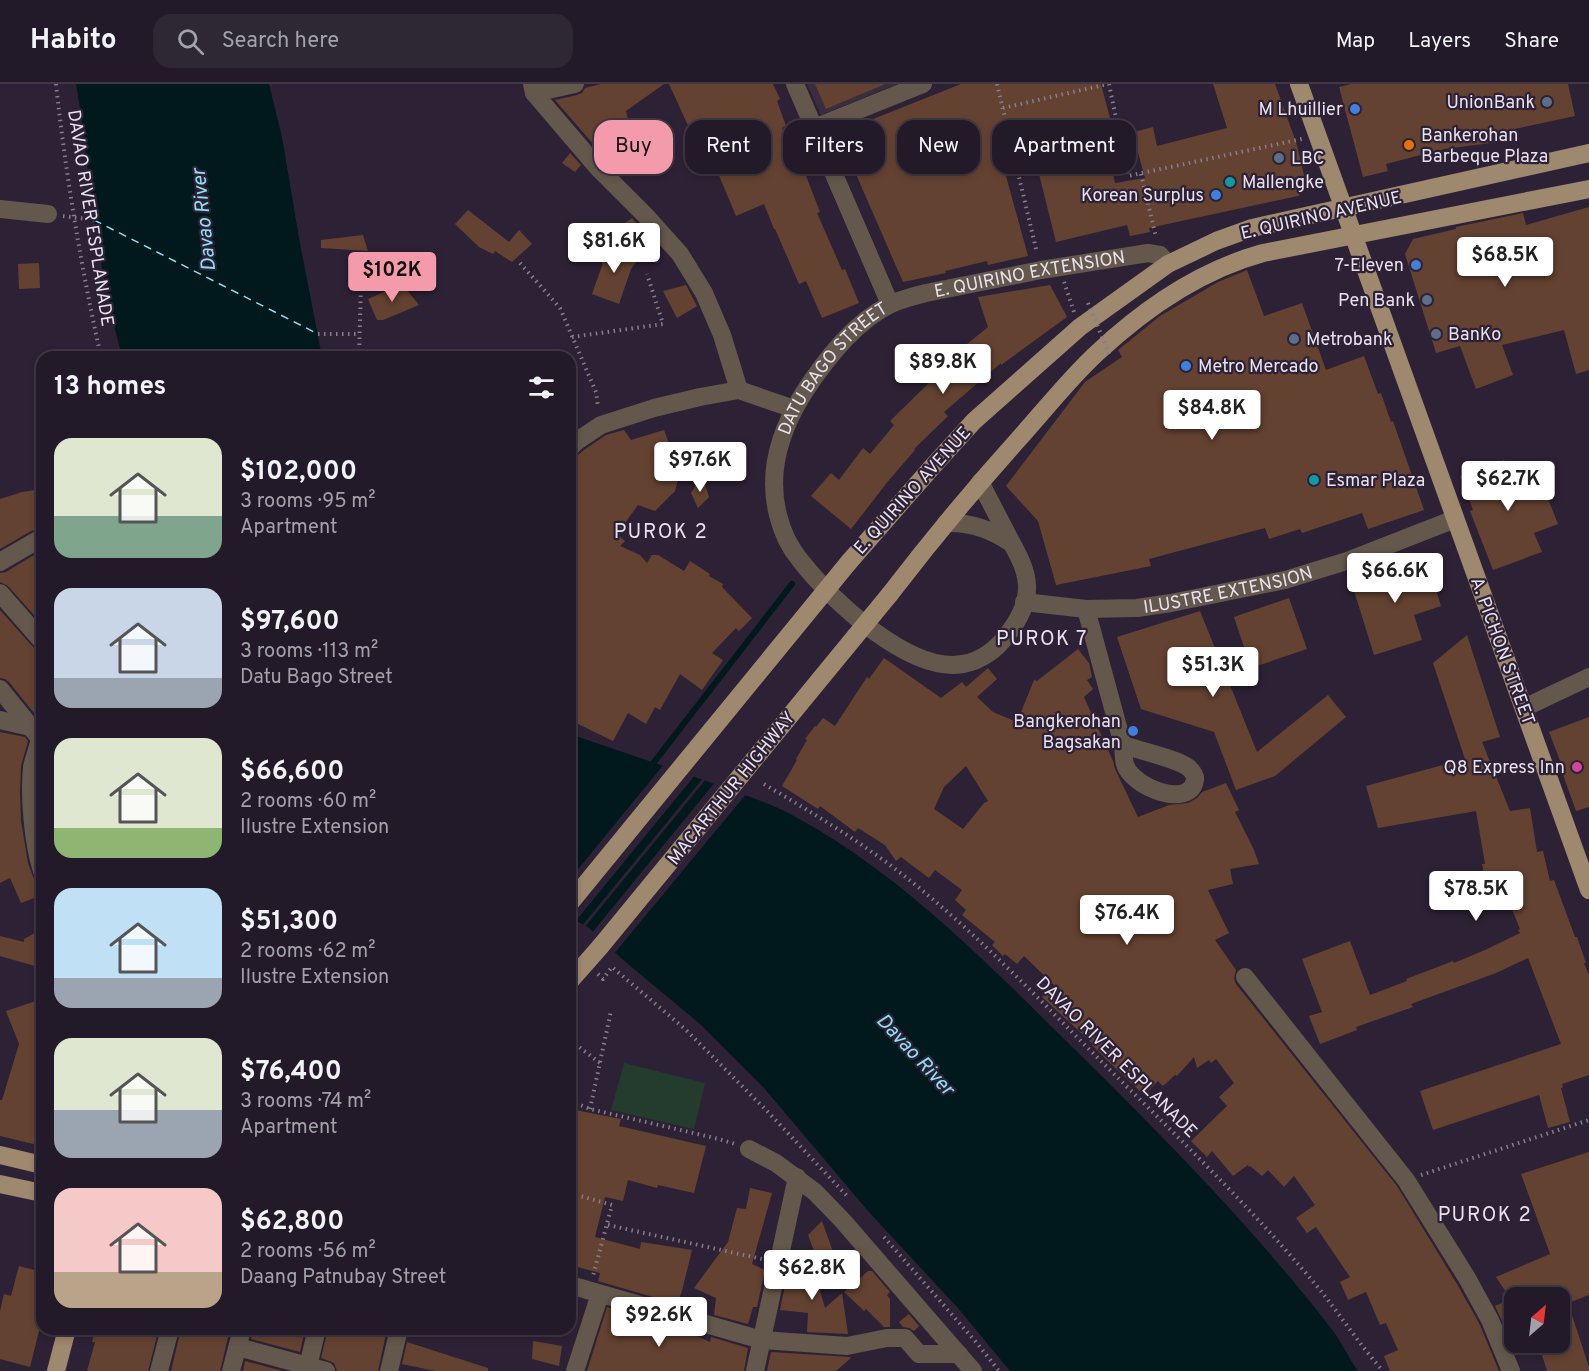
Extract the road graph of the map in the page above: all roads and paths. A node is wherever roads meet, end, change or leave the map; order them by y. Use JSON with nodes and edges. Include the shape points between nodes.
{"nodes":[{"id":1,"x":56,"y":84,"type":"edge"},
{"id":2,"x":575,"y":84,"type":"edge"},
{"id":3,"x":795,"y":84,"type":"edge"},
{"id":4,"x":923,"y":84,"type":"edge"},
{"id":5,"x":997,"y":84,"type":"edge"},
{"id":6,"x":1109,"y":84,"type":"edge"},
{"id":7,"x":1304,"y":85,"type":"edge"},
{"id":8,"x":533,"y":88,"type":"edge"},
{"id":9,"x":1003,"y":108,"type":"junction"},
{"id":10,"x":811,"y":120,"type":"edge"},
{"id":11,"x":834,"y":120,"type":"edge"},
{"id":12,"x":1318,"y":136,"type":"junction"},
{"id":13,"x":1589,"y":153,"type":"edge"},
{"id":14,"x":1141,"y":173,"type":"junction"},
{"id":15,"x":834,"y":174,"type":"edge"},
{"id":16,"x":1589,"y":189,"type":"edge"},
{"id":17,"x":0,"y":209,"type":"edge"},
{"id":18,"x":1344,"y":209,"type":"junction"},
{"id":19,"x":48,"y":214,"type":"dead end"},
{"id":20,"x":74,"y":218,"type":"junction"},
{"id":21,"x":94,"y":220,"type":"dead end"},
{"id":22,"x":1353,"y":236,"type":"junction"},
{"id":23,"x":1164,"y":259,"type":"junction"},
{"id":24,"x":520,"y":263,"type":"dead end"},
{"id":25,"x":1050,"y":269,"type":"junction"},
{"id":26,"x":647,"y":274,"type":"dead end"},
{"id":27,"x":361,"y":282,"type":"dead end"},
{"id":28,"x":1088,"y":303,"type":"dead end"},
{"id":29,"x":890,"y":304,"type":"junction"},
{"id":30,"x":1080,"y":327,"type":"junction"},
{"id":31,"x":318,"y":334,"type":"dead end"},
{"id":32,"x":359,"y":334,"type":"junction"},
{"id":33,"x":572,"y":337,"type":"junction"},
{"id":34,"x":100,"y":351,"type":"edge"},
{"id":35,"x":359,"y":351,"type":"edge"},
{"id":36,"x":1109,"y":354,"type":"dead end"},
{"id":37,"x":739,"y":390,"type":"junction"},
{"id":38,"x":794,"y":409,"type":"junction"},
{"id":39,"x":601,"y":425,"type":"junction"},
{"id":40,"x":576,"y":442,"type":"edge"},
{"id":41,"x":980,"y":482,"type":"junction"},
{"id":42,"x":1455,"y":519,"type":"junction"},
{"id":43,"x":946,"y":523,"type":"junction"},
{"id":44,"x":36,"y":541,"type":"dead end"},
{"id":45,"x":1011,"y":543,"type":"junction"},
{"id":46,"x":0,"y":562,"type":"edge"},
{"id":47,"x":0,"y":593,"type":"edge"},
{"id":48,"x":890,"y":594,"type":"joint"},
{"id":49,"x":1024,"y":602,"type":"junction"},
{"id":50,"x":1086,"y":609,"type":"junction"},
{"id":51,"x":36,"y":634,"type":"edge"},
{"id":52,"x":1589,"y":677,"type":"edge"},
{"id":53,"x":0,"y":689,"type":"edge"},
{"id":54,"x":1524,"y":708,"type":"junction"},
{"id":55,"x":0,"y":720,"type":"edge"},
{"id":56,"x":36,"y":735,"type":"edge"},
{"id":57,"x":36,"y":736,"type":"edge"},
{"id":58,"x":36,"y":742,"type":"edge"},
{"id":59,"x":1123,"y":745,"type":"dead end"},
{"id":60,"x":764,"y":784,"type":"dead end"},
{"id":61,"x":36,"y":839,"type":"edge"},
{"id":62,"x":1589,"y":890,"type":"edge"},
{"id":63,"x":576,"y":896,"type":"edge"},
{"id":64,"x":576,"y":974,"type":"edge"},
{"id":65,"x":1245,"y":977,"type":"dead end"},
{"id":66,"x":603,"y":979,"type":"dead end"},
{"id":67,"x":611,"y":1011,"type":"dead end"},
{"id":68,"x":576,"y":1045,"type":"edge"},
{"id":69,"x":600,"y":1063,"type":"junction"},
{"id":70,"x":576,"y":1103,"type":"edge"},
{"id":71,"x":590,"y":1109,"type":"junction"},
{"id":72,"x":1589,"y":1120,"type":"edge"},
{"id":73,"x":719,"y":1139,"type":"dead end"},
{"id":74,"x":749,"y":1149,"type":"dead end"},
{"id":75,"x":0,"y":1155,"type":"edge"},
{"id":76,"x":36,"y":1164,"type":"edge"},
{"id":77,"x":796,"y":1177,"type":"junction"},
{"id":78,"x":1406,"y":1180,"type":"junction"},
{"id":79,"x":0,"y":1184,"type":"edge"},
{"id":80,"x":36,"y":1192,"type":"edge"},
{"id":81,"x":576,"y":1195,"type":"edge"},
{"id":82,"x":848,"y":1197,"type":"dead end"},
{"id":83,"x":608,"y":1225,"type":"junction"},
{"id":84,"x":877,"y":1230,"type":"dead end"},
{"id":85,"x":778,"y":1262,"type":"junction"},
{"id":86,"x":576,"y":1287,"type":"edge"},
{"id":87,"x":595,"y":1292,"type":"junction"},
{"id":88,"x":65,"y":1335,"type":"edge"},
{"id":89,"x":168,"y":1335,"type":"edge"},
{"id":90,"x":241,"y":1335,"type":"edge"},
{"id":91,"x":317,"y":1335,"type":"edge"},
{"id":92,"x":398,"y":1335,"type":"edge"},
{"id":93,"x":762,"y":1340,"type":"junction"},
{"id":94,"x":238,"y":1347,"type":"junction"},
{"id":95,"x":959,"y":1354,"type":"junction"},
{"id":96,"x":317,"y":1369,"type":"edge"},
{"id":97,"x":56,"y":1371,"type":"edge"},
{"id":98,"x":159,"y":1371,"type":"edge"},
{"id":99,"x":231,"y":1371,"type":"edge"},
{"id":100,"x":389,"y":1371,"type":"edge"},
{"id":101,"x":575,"y":1371,"type":"edge"},
{"id":102,"x":755,"y":1371,"type":"edge"},
{"id":103,"x":973,"y":1371,"type":"edge"},
{"id":104,"x":999,"y":1371,"type":"edge"},
{"id":105,"x":1383,"y":1371,"type":"edge"},
{"id":106,"x":1511,"y":1371,"type":"edge"}],
"edges":[{"from":1,"to":20,"type":"path","name":"DAVAO RIVER ESPLANADE"},
{"from":2,"to":8,"type":"street"},
{"from":3,"to":10,"type":"street","name":"DATU BAGO STREET"},
{"from":4,"to":11,"type":"street"},
{"from":5,"to":9,"type":"path"},
{"from":6,"to":9,"type":"path"},
{"from":6,"to":14,"type":"path","via":[[1128,176]]},
{"from":7,"to":12,"type":"main road","name":"A. PICHON STREET"},
{"from":8,"to":37,"type":"street","via":[[598,168],[680,254],[704,293]]},
{"from":9,"to":25,"type":"path"},
{"from":12,"to":14,"type":"path"},
{"from":12,"to":18,"type":"main road","name":"A. PICHON STREET"},
{"from":13,"to":18,"type":"main road","name":"E. QUIRINO AVENUE"},
{"from":14,"to":23,"type":"path"},
{"from":15,"to":29,"type":"street","name":"DATU BAGO STREET"},
{"from":16,"to":22,"type":"main road","name":"E. QUIRINO AVENUE"},
{"from":17,"to":19,"type":"street"},
{"from":18,"to":22,"type":"main road","name":"A. PICHON STREET"},
{"from":18,"to":23,"type":"main road","name":"E. QUIRINO AVENUE","via":[[1252,228]]},
{"from":20,"to":21,"type":"path"},
{"from":20,"to":34,"type":"path","name":"DAVAO RIVER ESPLANADE"},
{"from":22,"to":41,"type":"main road","name":"E. QUIRINO AVENUE","via":[[1263,253],[1212,272],[1178,291],[1135,320],[1098,352]]},
{"from":22,"to":42,"type":"main road","name":"A. PICHON STREET"},
{"from":23,"to":25,"type":"street","name":"E. QUIRINO EXTENSION","via":[[1148,253]]},
{"from":23,"to":30,"type":"main road","name":"E. QUIRINO AVENUE"},
{"from":24,"to":33,"type":"path","via":[[560,308]]},
{"from":25,"to":29,"type":"street","name":"E. QUIRINO EXTENSION","via":[[926,293]]},
{"from":25,"to":30,"type":"path"},
{"from":26,"to":33,"type":"path","via":[[663,324]]},
{"from":27,"to":32,"type":"path"},
{"from":28,"to":36,"type":"path","bridge":true},
{"from":29,"to":38,"type":"street","name":"DATU BAGO STREET","via":[[844,341]]},
{"from":30,"to":63,"type":"main road","name":"E. QUIRINO AVENUE","bridge":true,"via":[[974,421],[933,466],[849,562]]},
{"from":31,"to":32,"type":"path"},
{"from":32,"to":35,"type":"path"},
{"from":33,"to":39,"type":"path","via":[[596,392]]},
{"from":37,"to":38,"type":"street"},
{"from":37,"to":39,"type":"street","via":[[654,408]]},
{"from":38,"to":49,"type":"street","name":"DATU BAGO STREET","via":[[775,464],[778,516],[799,560],[857,617],[895,646],[917,657],[963,664],[983,657],[1003,640]]},
{"from":39,"to":40,"type":"street"},
{"from":41,"to":43,"type":"main road","name":"E. QUIRINO AVENUE"},
{"from":41,"to":45,"type":"street"},
{"from":42,"to":50,"type":"street","name":"ILUSTRE EXTENSION","via":[[1350,560],[1285,580],[1137,608]]},
{"from":42,"to":54,"type":"main road","name":"A. PICHON STREET"},
{"from":43,"to":45,"type":"street","via":[[981,527]]},
{"from":43,"to":48,"type":"main road","name":"E. QUIRINO AVENUE"},
{"from":44,"to":46,"type":"street"},
{"from":45,"to":49,"type":"street","via":[[1026,577]]},
{"from":47,"to":51,"type":"street"},
{"from":48,"to":64,"type":"main road","name":"MACARTHUR HIGHWAY","bridge":true},
{"from":49,"to":50,"type":"street","name":"ILUSTRE EXTENSION"},
{"from":50,"to":59,"type":"street"},
{"from":52,"to":54,"type":"street"},
{"from":53,"to":56,"type":"street"},
{"from":54,"to":62,"type":"main road","name":"A. PICHON STREET"},
{"from":55,"to":57,"type":"street"},
{"from":58,"to":61,"type":"street","via":[[32,766]]},
{"from":60,"to":105,"type":"path","name":"DAVAO RIVER ESPLANADE","via":[[890,866],[1003,962],[1238,1199],[1316,1284]]},
{"from":65,"to":78,"type":"street"},
{"from":66,"to":82,"type":"path","via":[[612,967],[685,1029]]},
{"from":67,"to":69,"type":"path"},
{"from":68,"to":69,"type":"path"},
{"from":69,"to":71,"type":"path"},
{"from":70,"to":71,"type":"path"},
{"from":71,"to":73,"type":"path"},
{"from":72,"to":78,"type":"path"},
{"from":74,"to":77,"type":"street"},
{"from":75,"to":76,"type":"main road"},
{"from":77,"to":85,"type":"street"},
{"from":77,"to":95,"type":"street","via":[[843,1221]]},
{"from":78,"to":106,"type":"street","via":[[1467,1278]]},
{"from":79,"to":80,"type":"main road"},
{"from":81,"to":83,"type":"path","via":[[612,1205]]},
{"from":83,"to":85,"type":"path"},
{"from":83,"to":87,"type":"path"},
{"from":84,"to":104,"type":"path"},
{"from":85,"to":93,"type":"street"},
{"from":86,"to":87,"type":"street"},
{"from":87,"to":93,"type":"street"},
{"from":87,"to":101,"type":"street"},
{"from":88,"to":97,"type":"main road"},
{"from":89,"to":98,"type":"street"},
{"from":90,"to":94,"type":"street"},
{"from":91,"to":96,"type":"street"},
{"from":92,"to":100,"type":"street"},
{"from":93,"to":95,"type":"street","via":[[847,1346],[905,1338],[919,1354]]},
{"from":93,"to":102,"type":"street"},
{"from":94,"to":96,"type":"street"},
{"from":94,"to":99,"type":"street"},
{"from":95,"to":103,"type":"street"}]}
